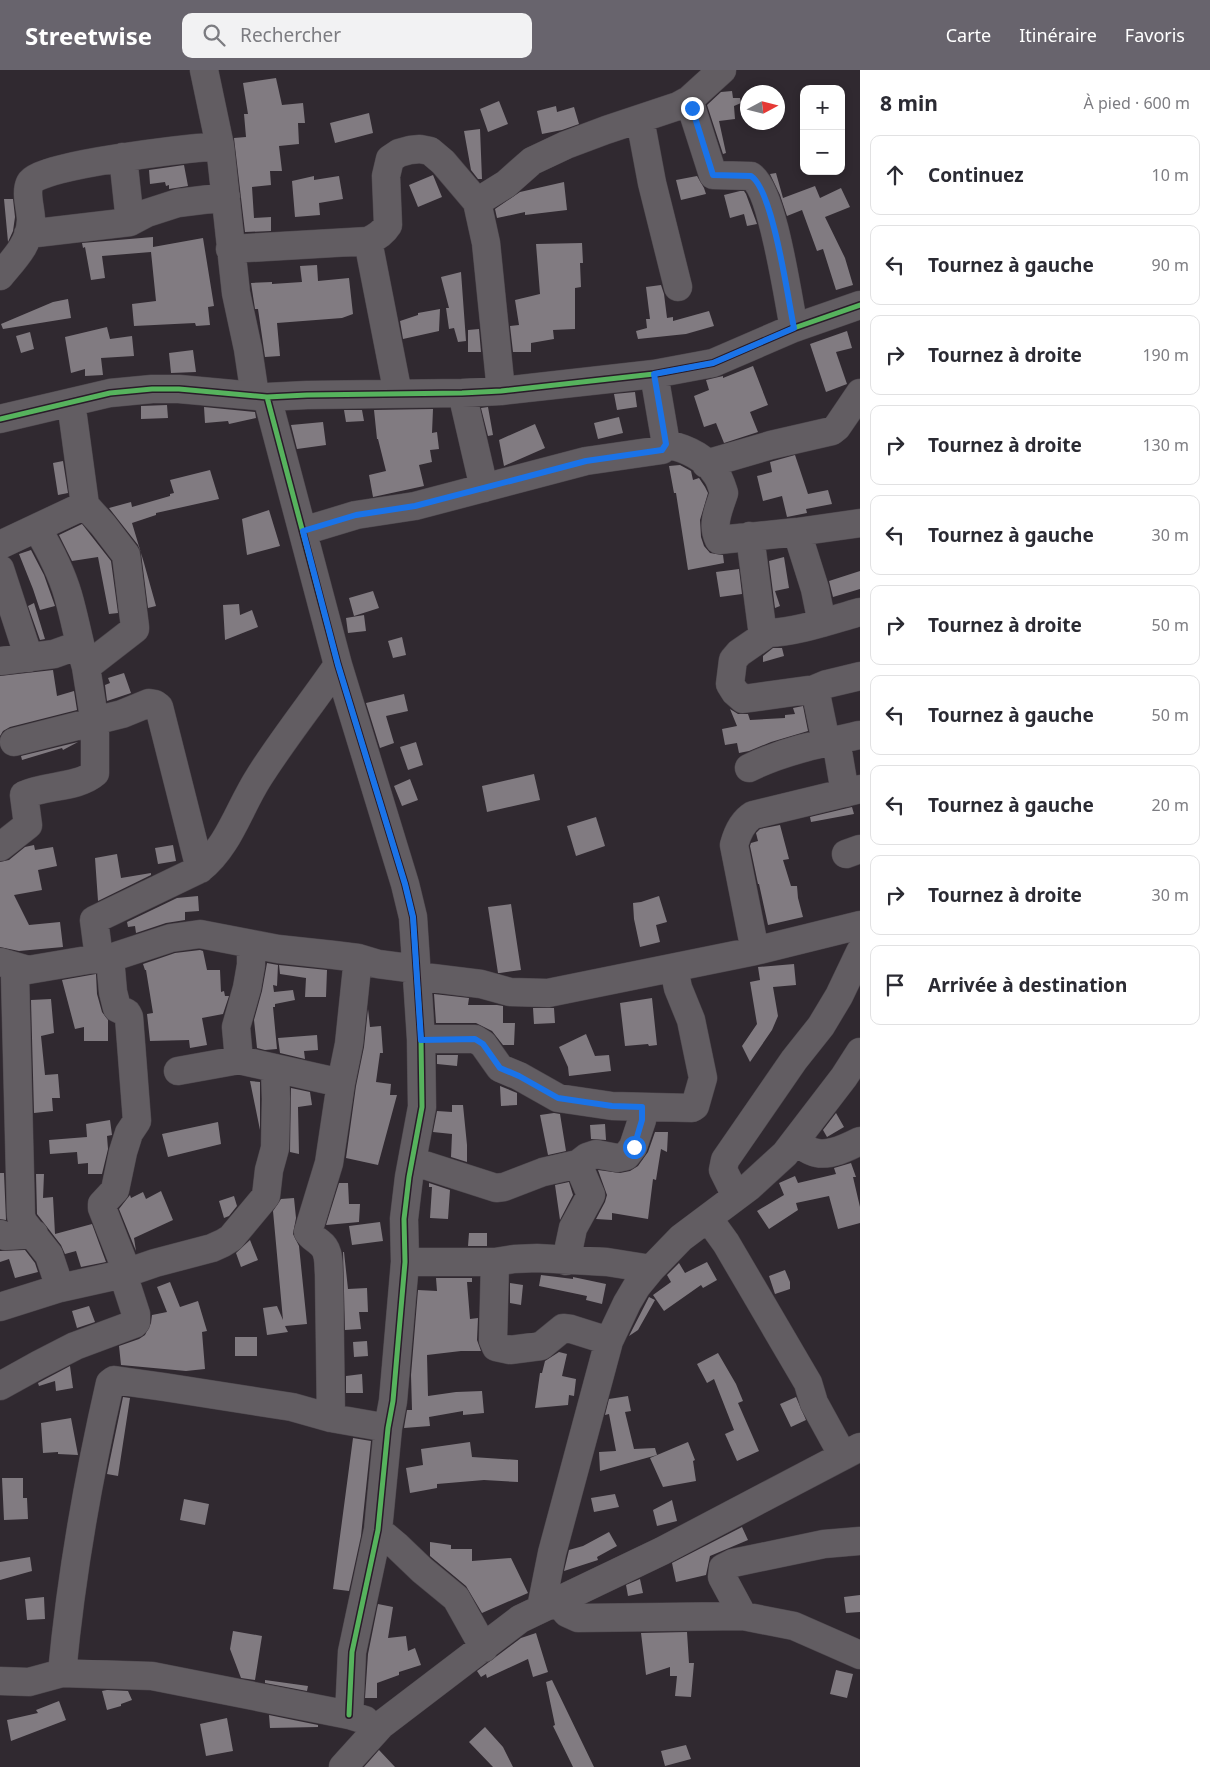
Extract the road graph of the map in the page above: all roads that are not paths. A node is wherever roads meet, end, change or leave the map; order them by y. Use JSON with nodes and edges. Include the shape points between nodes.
{"nodes":[{"id":1,"x":204,"y":70,"type":"edge"},
{"id":2,"x":722,"y":70,"type":"edge"},
{"id":3,"x":689,"y":100,"type":"junction"},
{"id":4,"x":640,"y":119,"type":"junction"},
{"id":5,"x":220,"y":146,"type":"junction"},
{"id":6,"x":123,"y":157,"type":"junction"},
{"id":7,"x":226,"y":197,"type":"junction"},
{"id":8,"x":476,"y":202,"type":"junction"},
{"id":9,"x":130,"y":222,"type":"junction"},
{"id":10,"x":28,"y":234,"type":"junction"},
{"id":11,"x":368,"y":241,"type":"junction"},
{"id":12,"x":230,"y":250,"type":"junction"},
{"id":13,"x":0,"y":276,"type":"edge"},
{"id":14,"x":678,"y":287,"type":"dead end"},
{"id":15,"x":860,"y":305,"type":"edge"},
{"id":16,"x":794,"y":328,"type":"junction"},
{"id":17,"x":654,"y":374,"type":"junction"},
{"id":18,"x":501,"y":391,"type":"junction"},
{"id":19,"x":462,"y":393,"type":"junction"},
{"id":20,"x":398,"y":394,"type":"junction"},
{"id":21,"x":860,"y":394,"type":"edge"},
{"id":22,"x":261,"y":397,"type":"junction"},
{"id":23,"x":71,"y":402,"type":"junction"},
{"id":24,"x":0,"y":419,"type":"edge"},
{"id":25,"x":666,"y":444,"type":"junction"},
{"id":26,"x":706,"y":464,"type":"junction"},
{"id":27,"x":484,"y":488,"type":"junction"},
{"id":28,"x":85,"y":505,"type":"junction"},
{"id":29,"x":860,"y":523,"type":"edge"},
{"id":30,"x":37,"y":528,"type":"junction"},
{"id":31,"x":303,"y":531,"type":"junction"},
{"id":32,"x":798,"y":532,"type":"junction"},
{"id":33,"x":750,"y":536,"type":"junction"},
{"id":34,"x":0,"y":544,"type":"edge"},
{"id":35,"x":0,"y":569,"type":"edge"},
{"id":36,"x":860,"y":612,"type":"edge"},
{"id":37,"x":822,"y":622,"type":"junction"},
{"id":38,"x":768,"y":633,"type":"junction"},
{"id":39,"x":83,"y":656,"type":"junction"},
{"id":40,"x":29,"y":658,"type":"junction"},
{"id":41,"x":0,"y":661,"type":"edge"},
{"id":42,"x":338,"y":665,"type":"junction"},
{"id":43,"x":860,"y":676,"type":"edge"},
{"id":44,"x":815,"y":689,"type":"junction"},
{"id":45,"x":94,"y":723,"type":"junction"},
{"id":46,"x":841,"y":739,"type":"edge"},
{"id":47,"x":14,"y":742,"type":"dead end"},
{"id":48,"x":749,"y":768,"type":"dead end"},
{"id":49,"x":852,"y":791,"type":"edge"},
{"id":50,"x":0,"y":847,"type":"edge"},
{"id":51,"x":200,"y":870,"type":"junction"},
{"id":52,"x":860,"y":925,"type":"edge"},
{"id":53,"x":251,"y":944,"type":"junction"},
{"id":54,"x":755,"y":951,"type":"junction"},
{"id":55,"x":860,"y":952,"type":"edge"},
{"id":56,"x":104,"y":958,"type":"junction"},
{"id":57,"x":358,"y":958,"type":"junction"},
{"id":58,"x":0,"y":962,"type":"edge"},
{"id":59,"x":674,"y":968,"type":"junction"},
{"id":60,"x":28,"y":970,"type":"junction"},
{"id":61,"x":416,"y":972,"type":"junction"},
{"id":62,"x":421,"y":1040,"type":"junction"},
{"id":63,"x":860,"y":1052,"type":"edge"},
{"id":64,"x":239,"y":1060,"type":"junction"},
{"id":65,"x":275,"y":1068,"type":"junction"},
{"id":66,"x":178,"y":1071,"type":"dead end"},
{"id":67,"x":341,"y":1083,"type":"junction"},
{"id":68,"x":642,"y":1107,"type":"junction"},
{"id":69,"x":795,"y":1141,"type":"junction"},
{"id":70,"x":860,"y":1141,"type":"edge"},
{"id":71,"x":412,"y":1161,"type":"junction"},
{"id":72,"x":578,"y":1164,"type":"junction"},
{"id":73,"x":736,"y":1196,"type":"junction"},
{"id":74,"x":708,"y":1218,"type":"junction"},
{"id":75,"x":0,"y":1234,"type":"edge"},
{"id":76,"x":34,"y":1234,"type":"junction"},
{"id":77,"x":566,"y":1261,"type":"junction"},
{"id":78,"x":405,"y":1262,"type":"junction"},
{"id":79,"x":495,"y":1262,"type":"junction"},
{"id":80,"x":651,"y":1269,"type":"junction"},
{"id":81,"x":125,"y":1273,"type":"junction"},
{"id":82,"x":60,"y":1288,"type":"junction"},
{"id":83,"x":0,"y":1307,"type":"edge"},
{"id":84,"x":609,"y":1341,"type":"junction"},
{"id":85,"x":0,"y":1386,"type":"edge"},
{"id":86,"x":331,"y":1418,"type":"junction"},
{"id":87,"x":388,"y":1428,"type":"junction"},
{"id":88,"x":852,"y":1451,"type":"edge"},
{"id":89,"x":378,"y":1530,"type":"junction"},
{"id":90,"x":860,"y":1541,"type":"edge"},
{"id":91,"x":549,"y":1604,"type":"junction"},
{"id":92,"x":743,"y":1616,"type":"junction"},
{"id":93,"x":484,"y":1648,"type":"junction"},
{"id":94,"x":860,"y":1655,"type":"edge"},
{"id":95,"x":62,"y":1673,"type":"junction"},
{"id":96,"x":0,"y":1681,"type":"edge"},
{"id":97,"x":349,"y":1715,"type":"junction"},
{"id":98,"x":381,"y":1725,"type":"junction"},
{"id":99,"x":351,"y":1764,"type":"edge"}],
"edges":[{"from":1,"to":5,"type":"street"},
{"from":2,"to":3,"type":"street"},
{"from":3,"to":4,"type":"street"},
{"from":3,"to":16,"type":"street","via":[[713,175],[751,176],[760,184],[780,253]]},
{"from":4,"to":8,"type":"street","via":[[566,145],[532,161],[506,184]]},
{"from":4,"to":14,"type":"street"},
{"from":5,"to":6,"type":"street"},
{"from":5,"to":7,"type":"street"},
{"from":6,"to":9,"type":"street"},
{"from":6,"to":10,"type":"street","via":[[52,172],[32,180],[28,191],[31,219]]},
{"from":7,"to":9,"type":"street","via":[[178,203]]},
{"from":7,"to":12,"type":"street"},
{"from":8,"to":11,"type":"street","via":[[430,151],[420,149],[399,153],[390,159],[386,176],[388,225],[384,232]]},
{"from":8,"to":18,"type":"street","via":[[486,243]]},
{"from":9,"to":10,"type":"street"},
{"from":10,"to":13,"type":"street","via":[[20,252]]},
{"from":11,"to":12,"type":"street"},
{"from":11,"to":20,"type":"street"},
{"from":12,"to":22,"type":"street","via":[[236,293]]},
{"from":15,"to":16,"type":"street"},
{"from":16,"to":17,"type":"street","via":[[713,363]]},
{"from":17,"to":18,"type":"street"},
{"from":17,"to":25,"type":"street"},
{"from":18,"to":19,"type":"street"},
{"from":19,"to":20,"type":"street"},
{"from":19,"to":27,"type":"street"},
{"from":20,"to":22,"type":"street"},
{"from":21,"to":26,"type":"street","via":[[832,431]]},
{"from":22,"to":23,"type":"street","via":[[152,389],[110,393]]},
{"from":22,"to":31,"type":"street"},
{"from":23,"to":24,"type":"street"},
{"from":23,"to":28,"type":"street"},
{"from":25,"to":26,"type":"street","via":[[683,448]]},
{"from":25,"to":27,"type":"street","via":[[662,450],[586,461]]},
{"from":26,"to":33,"type":"street","via":[[716,474],[724,493],[716,516],[715,531],[719,540]]},
{"from":27,"to":31,"type":"street","via":[[415,506],[356,515]]},
{"from":28,"to":30,"type":"street"},
{"from":28,"to":39,"type":"street","via":[[126,555],[135,627]]},
{"from":29,"to":32,"type":"street"},
{"from":30,"to":34,"type":"street"},
{"from":30,"to":39,"type":"street","via":[[54,557]]},
{"from":31,"to":42,"type":"street"},
{"from":32,"to":33,"type":"street"},
{"from":32,"to":37,"type":"street"},
{"from":33,"to":38,"type":"street","via":[[762,628]]},
{"from":35,"to":40,"type":"street"},
{"from":36,"to":37,"type":"street"},
{"from":37,"to":38,"type":"street"},
{"from":38,"to":44,"type":"street","via":[[733,660],[730,684],[735,692],[743,699]]},
{"from":39,"to":40,"type":"street","via":[[54,654]]},
{"from":39,"to":45,"type":"street"},
{"from":40,"to":41,"type":"street"},
{"from":42,"to":51,"type":"street","via":[[258,778],[220,848]]},
{"from":42,"to":61,"type":"street","via":[[405,884],[413,917]]},
{"from":43,"to":44,"type":"street"},
{"from":44,"to":46,"type":"street"},
{"from":45,"to":47,"type":"street"},
{"from":45,"to":50,"type":"street","via":[[95,773],[76,782],[24,795],[28,825]]},
{"from":45,"to":51,"type":"street","via":[[149,703],[159,707]]},
{"from":46,"to":48,"type":"street"},
{"from":46,"to":49,"type":"street"},
{"from":49,"to":54,"type":"street","via":[[753,815],[736,836],[734,845]]},
{"from":51,"to":56,"type":"street","via":[[96,919],[94,923]]},
{"from":52,"to":54,"type":"street"},
{"from":53,"to":56,"type":"street","via":[[200,934],[171,938]]},
{"from":53,"to":57,"type":"street"},
{"from":53,"to":64,"type":"street","via":[[247,988],[236,1028]]},
{"from":54,"to":59,"type":"street"},
{"from":55,"to":73,"type":"street","via":[[822,1026],[794,1060],[725,1160],[723,1170]]},
{"from":56,"to":60,"type":"street"},
{"from":56,"to":81,"type":"street","via":[[117,1008],[129,1017],[137,1121],[127,1140],[115,1190],[102,1204]]},
{"from":57,"to":61,"type":"street"},
{"from":57,"to":67,"type":"street","via":[[349,1044]]},
{"from":58,"to":60,"type":"street"},
{"from":59,"to":61,"type":"street","via":[[548,993],[510,992]]},
{"from":59,"to":68,"type":"street","via":[[691,1020],[703,1081],[694,1107]]},
{"from":60,"to":76,"type":"street","via":[[15,975],[21,1216]]},
{"from":61,"to":62,"type":"street"},
{"from":62,"to":68,"type":"street","via":[[475,1039],[483,1044],[500,1068],[558,1098]]},
{"from":62,"to":71,"type":"street","via":[[422,1107]]},
{"from":63,"to":69,"type":"street"},
{"from":64,"to":65,"type":"street"},
{"from":64,"to":66,"type":"street"},
{"from":65,"to":67,"type":"street"},
{"from":65,"to":81,"type":"street","via":[[275,1148],[264,1200],[223,1243]]},
{"from":67,"to":86,"type":"street","via":[[329,1163],[308,1232],[327,1251]]},
{"from":68,"to":72,"type":"street","via":[[642,1120],[634,1147],[626,1156],[617,1158],[596,1154]]},
{"from":69,"to":70,"type":"street","via":[[816,1153],[831,1152]]},
{"from":69,"to":73,"type":"street","via":[[776,1163]]},
{"from":71,"to":72,"type":"street","via":[[500,1188],[543,1172]]},
{"from":71,"to":78,"type":"street","via":[[404,1219]]},
{"from":72,"to":77,"type":"street","via":[[591,1195],[573,1228]]},
{"from":73,"to":74,"type":"street"},
{"from":74,"to":80,"type":"street","via":[[681,1238]]},
{"from":74,"to":88,"type":"street","via":[[808,1383],[814,1403]]},
{"from":75,"to":76,"type":"street"},
{"from":76,"to":82,"type":"street","via":[[49,1255]]},
{"from":77,"to":79,"type":"street","via":[[537,1258]]},
{"from":77,"to":80,"type":"street","via":[[607,1262]]},
{"from":78,"to":79,"type":"street"},
{"from":78,"to":87,"type":"street"},
{"from":79,"to":84,"type":"street","via":[[493,1340],[496,1347],[510,1350],[541,1346],[563,1328]]},
{"from":80,"to":84,"type":"street","via":[[630,1297]]},
{"from":81,"to":82,"type":"street"},
{"from":81,"to":85,"type":"street","via":[[136,1314],[134,1324],[75,1346]]},
{"from":82,"to":83,"type":"street"},
{"from":84,"to":91,"type":"street","via":[[552,1553]]},
{"from":86,"to":87,"type":"street"},
{"from":86,"to":95,"type":"street","via":[[292,1407],[164,1386],[114,1380],[110,1383],[83,1510]]},
{"from":87,"to":89,"type":"street"},
{"from":88,"to":91,"type":"street","via":[[662,1551]]},
{"from":89,"to":93,"type":"street","via":[[456,1598]]},
{"from":89,"to":97,"type":"street","via":[[352,1652]]},
{"from":90,"to":92,"type":"street","via":[[824,1544],[733,1563],[723,1568],[722,1577]]},
{"from":91,"to":92,"type":"street","via":[[578,1618]]},
{"from":91,"to":93,"type":"street","via":[[520,1619]]},
{"from":92,"to":94,"type":"street","via":[[794,1626]]},
{"from":93,"to":98,"type":"street"},
{"from":95,"to":96,"type":"street","via":[[29,1682]]},
{"from":95,"to":97,"type":"street","via":[[152,1676]]},
{"from":97,"to":98,"type":"street"},
{"from":98,"to":99,"type":"street"}]}
